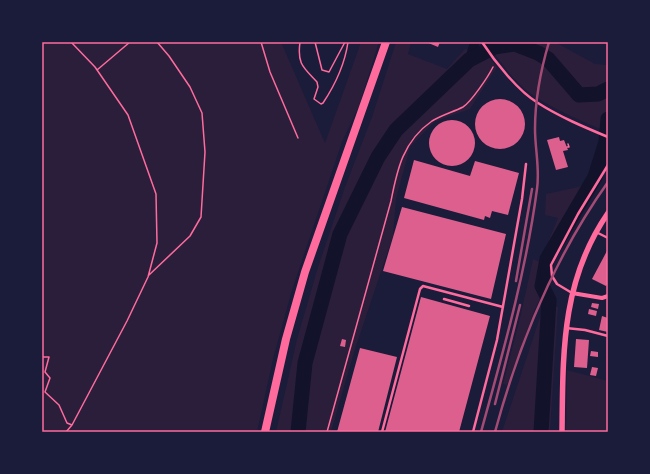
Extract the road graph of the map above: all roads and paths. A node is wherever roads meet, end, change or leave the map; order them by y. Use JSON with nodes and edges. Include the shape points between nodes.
{"nodes":[{"id":1,"x":71,"y":42,"type":"edge"},
{"id":2,"x":130,"y":42,"type":"edge"},
{"id":3,"x":157,"y":42,"type":"edge"},
{"id":4,"x":262,"y":42,"type":"edge"},
{"id":5,"x":300,"y":42,"type":"edge"},
{"id":6,"x":315,"y":42,"type":"edge"},
{"id":7,"x":346,"y":42,"type":"edge"},
{"id":8,"x":386,"y":42,"type":"edge"},
{"id":9,"x":482,"y":42,"type":"edge"},
{"id":10,"x":496,"y":61,"type":"junction"},
{"id":11,"x":97,"y":70,"type":"junction"},
{"id":12,"x":608,"y":137,"type":"edge"},
{"id":13,"x":298,"y":138,"type":"dead end"},
{"id":14,"x":568,"y":144,"type":"dead end"},
{"id":15,"x":567,"y":147,"type":"dead end"},
{"id":16,"x":526,"y":164,"type":"dead end"},
{"id":17,"x":608,"y":165,"type":"edge"},
{"id":18,"x":608,"y":213,"type":"edge"},
{"id":19,"x":596,"y":232,"type":"junction"},
{"id":20,"x":608,"y":238,"type":"edge"},
{"id":21,"x":148,"y":277,"type":"junction"},
{"id":22,"x":572,"y":293,"type":"junction"},
{"id":23,"x":608,"y":296,"type":"edge"},
{"id":24,"x":444,"y":299,"type":"dead end"},
{"id":25,"x":469,"y":306,"type":"dead end"},
{"id":26,"x":503,"y":307,"type":"junction"},
{"id":27,"x":566,"y":328,"type":"junction"},
{"id":28,"x":608,"y":336,"type":"edge"},
{"id":29,"x":42,"y":356,"type":"edge"},
{"id":30,"x":72,"y":425,"type":"junction"},
{"id":31,"x":66,"y":432,"type":"edge"},
{"id":32,"x":265,"y":432,"type":"edge"},
{"id":33,"x":327,"y":432,"type":"edge"},
{"id":34,"x":382,"y":432,"type":"edge"},
{"id":35,"x":473,"y":432,"type":"edge"},
{"id":36,"x":562,"y":432,"type":"edge"}],
"edges":[{"from":1,"to":11,"type":"path"},
{"from":2,"to":11,"type":"path"},
{"from":3,"to":21,"type":"path","via":[[190,87],[202,114],[205,152],[201,217],[190,236]]},
{"from":4,"to":13,"type":"path","via":[[270,72]]},
{"from":5,"to":7,"type":"path","via":[[300,62],[305,71],[317,82],[314,99],[321,104],[330,93],[342,64]]},
{"from":6,"to":7,"type":"path","via":[[322,70],[325,72],[329,72]]},
{"from":8,"to":32,"type":"highway","via":[[305,272],[286,338]]},
{"from":9,"to":10,"type":"lane"},
{"from":10,"to":12,"type":"lane","via":[[537,103]]},
{"from":10,"to":33,"type":"path","via":[[491,72],[465,106],[427,126],[409,145],[399,164]]},
{"from":11,"to":21,"type":"path","via":[[128,115],[156,194],[157,243]]},
{"from":14,"to":15,"type":"path"},
{"from":16,"to":26,"type":"lane"},
{"from":17,"to":22,"type":"lane","via":[[551,265],[552,276],[557,284]]},
{"from":18,"to":19,"type":"street"},
{"from":19,"to":20,"type":"lane"},
{"from":19,"to":22,"type":"street","via":[[583,256]]},
{"from":21,"to":30,"type":"path"},
{"from":22,"to":23,"type":"street","via":[[602,298]]},
{"from":22,"to":27,"type":"street"},
{"from":24,"to":25,"type":"lane"},
{"from":26,"to":34,"type":"lane","via":[[423,286],[420,289]]},
{"from":26,"to":35,"type":"lane"},
{"from":27,"to":28,"type":"lane"},
{"from":27,"to":36,"type":"street"},
{"from":29,"to":30,"type":"path","via":[[49,357],[45,372],[50,378],[45,392],[59,405],[67,423]]},
{"from":30,"to":31,"type":"path"}]}
